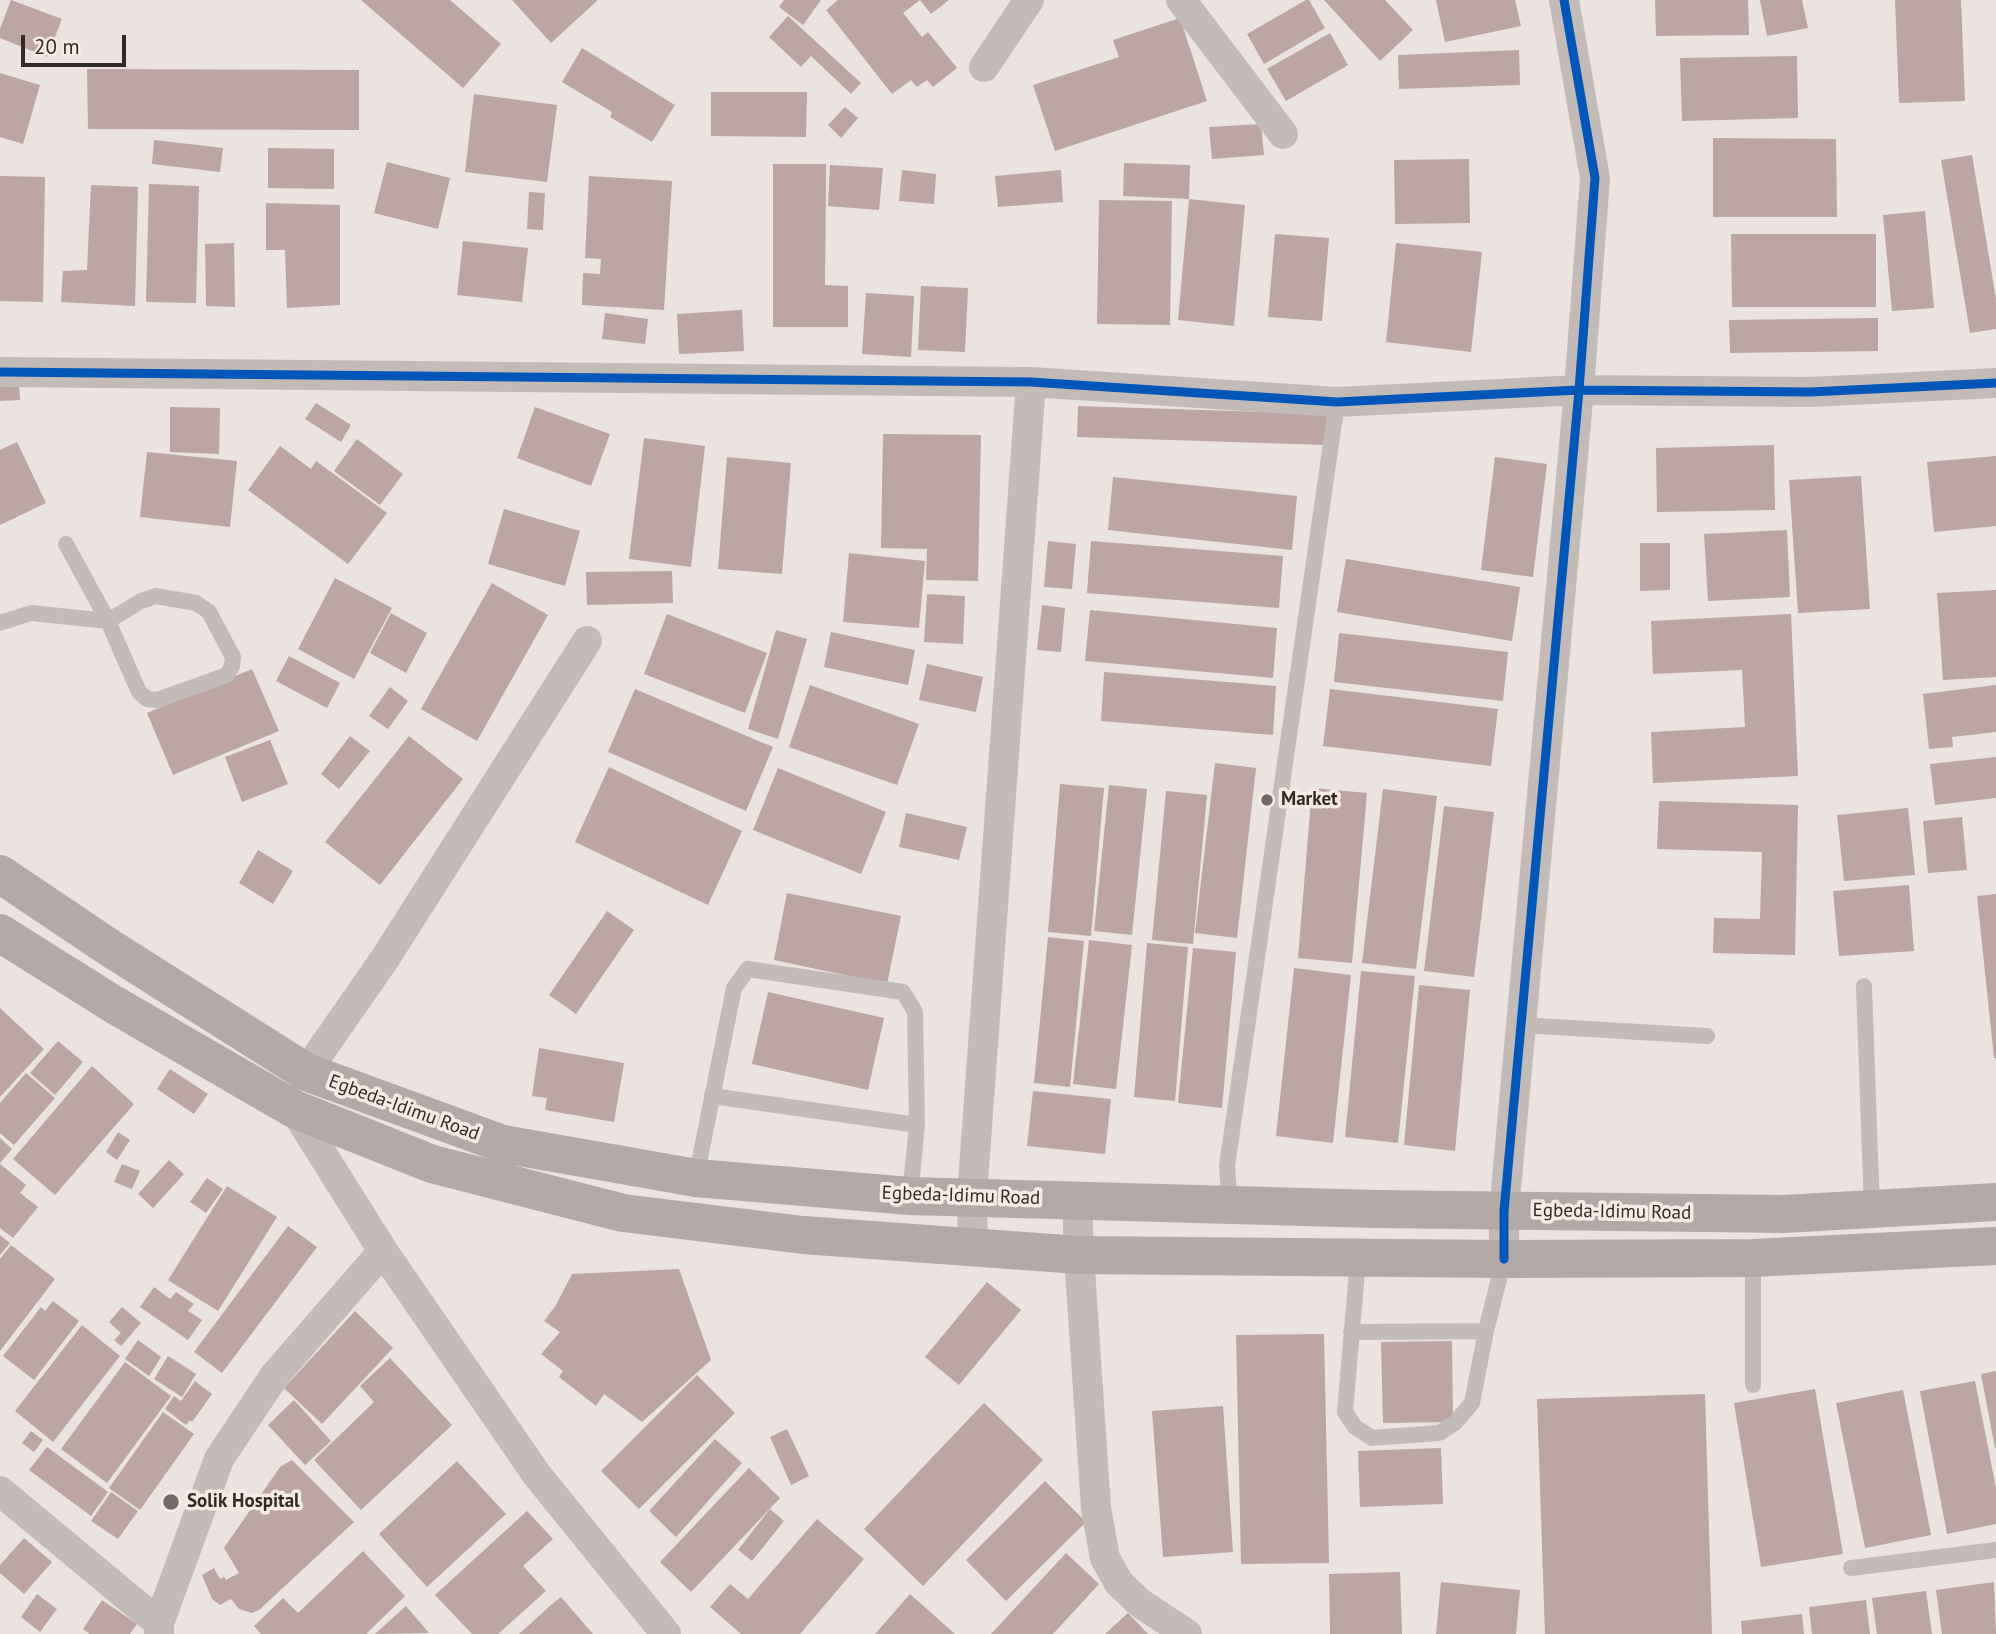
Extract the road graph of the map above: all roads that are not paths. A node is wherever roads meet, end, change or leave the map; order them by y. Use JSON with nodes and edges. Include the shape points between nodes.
{"nodes":[{"id":1,"x":1029,"y":0,"type":"edge"},
{"id":2,"x":1181,"y":0,"type":"edge"},
{"id":3,"x":1564,"y":0,"type":"edge"},
{"id":4,"x":984,"y":67,"type":"dead end"},
{"id":5,"x":1283,"y":134,"type":"dead end"},
{"id":6,"x":0,"y":372,"type":"edge"},
{"id":7,"x":1031,"y":383,"type":"junction"},
{"id":8,"x":1996,"y":383,"type":"edge"},
{"id":9,"x":1579,"y":390,"type":"junction"},
{"id":10,"x":1338,"y":402,"type":"junction"},
{"id":11,"x":66,"y":544,"type":"dead end"},
{"id":12,"x":108,"y":621,"type":"junction"},
{"id":13,"x":0,"y":622,"type":"edge"},
{"id":14,"x":587,"y":641,"type":"dead end"},
{"id":15,"x":0,"y":874,"type":"edge"},
{"id":16,"x":0,"y":933,"type":"edge"},
{"id":17,"x":1864,"y":986,"type":"dead end"},
{"id":18,"x":1521,"y":1025,"type":"junction"},
{"id":19,"x":1707,"y":1036,"type":"dead end"},
{"id":20,"x":306,"y":1072,"type":"junction"},
{"id":21,"x":712,"y":1096,"type":"junction"},
{"id":22,"x":295,"y":1109,"type":"junction"},
{"id":23,"x":918,"y":1125,"type":"junction"},
{"id":24,"x":696,"y":1178,"type":"junction"},
{"id":25,"x":910,"y":1196,"type":"junction"},
{"id":26,"x":972,"y":1196,"type":"junction"},
{"id":27,"x":1077,"y":1200,"type":"junction"},
{"id":28,"x":1996,"y":1202,"type":"edge"},
{"id":29,"x":1230,"y":1206,"type":"junction"},
{"id":30,"x":1872,"y":1210,"type":"junction"},
{"id":31,"x":1504,"y":1211,"type":"junction"},
{"id":32,"x":1996,"y":1246,"type":"edge"},
{"id":33,"x":973,"y":1247,"type":"junction"},
{"id":34,"x":383,"y":1251,"type":"junction"},
{"id":35,"x":1079,"y":1255,"type":"junction"},
{"id":36,"x":1752,"y":1258,"type":"junction"},
{"id":37,"x":1358,"y":1259,"type":"junction"},
{"id":38,"x":1504,"y":1259,"type":"junction"},
{"id":39,"x":1486,"y":1331,"type":"junction"},
{"id":40,"x":1351,"y":1332,"type":"junction"},
{"id":41,"x":1753,"y":1385,"type":"dead end"},
{"id":42,"x":0,"y":1491,"type":"edge"},
{"id":43,"x":1996,"y":1550,"type":"edge"},
{"id":44,"x":1851,"y":1568,"type":"dead end"},
{"id":45,"x":159,"y":1629,"type":"edge"},
{"id":46,"x":666,"y":1634,"type":"edge"},
{"id":47,"x":1187,"y":1634,"type":"edge"}],
"edges":[{"from":1,"to":4,"type":"street"},
{"from":2,"to":5,"type":"street"},
{"from":3,"to":9,"type":"street","via":[[1595,178]]},
{"from":6,"to":7,"type":"street"},
{"from":7,"to":10,"type":"street"},
{"from":7,"to":26,"type":"street"},
{"from":8,"to":9,"type":"street","via":[[1810,392]]},
{"from":9,"to":10,"type":"street"},
{"from":9,"to":18,"type":"street"},
{"from":10,"to":29,"type":"lane","via":[[1227,1166]]},
{"from":11,"to":12,"type":"lane"},
{"from":12,"to":12,"type":"lane","via":[[139,692],[147,699],[227,675],[232,666],[233,657],[209,612],[196,603],[156,596]]},
{"from":12,"to":13,"type":"lane","via":[[31,613]]},
{"from":14,"to":20,"type":"street","via":[[384,960]]},
{"from":15,"to":20,"type":"main road","name":"Egbeda-Idimu Road"},
{"from":16,"to":22,"type":"main road","name":"Egbeda-Idimu Road"},
{"from":17,"to":30,"type":"lane"},
{"from":18,"to":19,"type":"lane"},
{"from":18,"to":31,"type":"street"},
{"from":20,"to":24,"type":"main road","name":"Egbeda-Idimu Road","via":[[503,1144]]},
{"from":21,"to":23,"type":"lane"},
{"from":21,"to":23,"type":"lane","via":[[734,988],[748,970],[761,971],[903,992],[915,1012]]},
{"from":21,"to":24,"type":"lane"},
{"from":22,"to":33,"type":"main road","name":"Egbeda-Idimu Road","via":[[432,1164],[623,1213],[803,1235]]},
{"from":22,"to":34,"type":"street"},
{"from":23,"to":25,"type":"lane"},
{"from":24,"to":25,"type":"main road","name":"Egbeda-Idimu Road"},
{"from":25,"to":26,"type":"main road","name":"Egbeda-Idimu Road"},
{"from":26,"to":27,"type":"main road","name":"Egbeda-Idimu Road"},
{"from":26,"to":33,"type":"street"},
{"from":27,"to":29,"type":"main road","name":"Egbeda-Idimu Road"},
{"from":27,"to":35,"type":"street"},
{"from":28,"to":30,"type":"main road","name":"Egbeda-Idimu Road"},
{"from":29,"to":31,"type":"main road","name":"Egbeda-Idimu Road"},
{"from":30,"to":31,"type":"main road","name":"Egbeda-Idimu Road","via":[[1784,1214]]},
{"from":31,"to":38,"type":"street"},
{"from":32,"to":36,"type":"main road","name":"Egbeda-Idimu Road"},
{"from":33,"to":35,"type":"main road","name":"Egbeda-Idimu Road"},
{"from":34,"to":45,"type":"street","via":[[275,1375],[219,1459]]},
{"from":34,"to":46,"type":"street","via":[[537,1475]]},
{"from":35,"to":37,"type":"main road","name":"Egbeda-Idimu Road"},
{"from":35,"to":47,"type":"street","via":[[1096,1508],[1105,1558],[1119,1583],[1140,1603]]},
{"from":36,"to":38,"type":"main road","name":"Egbeda-Idimu Road"},
{"from":36,"to":41,"type":"lane"},
{"from":37,"to":38,"type":"main road","name":"Egbeda-Idimu Road"},
{"from":37,"to":40,"type":"lane"},
{"from":38,"to":39,"type":"lane"},
{"from":39,"to":40,"type":"lane"},
{"from":39,"to":40,"type":"lane","via":[[1472,1404],[1455,1423],[1439,1433],[1372,1438],[1355,1427],[1345,1412]]},
{"from":42,"to":45,"type":"street"},
{"from":43,"to":44,"type":"lane"}]}
